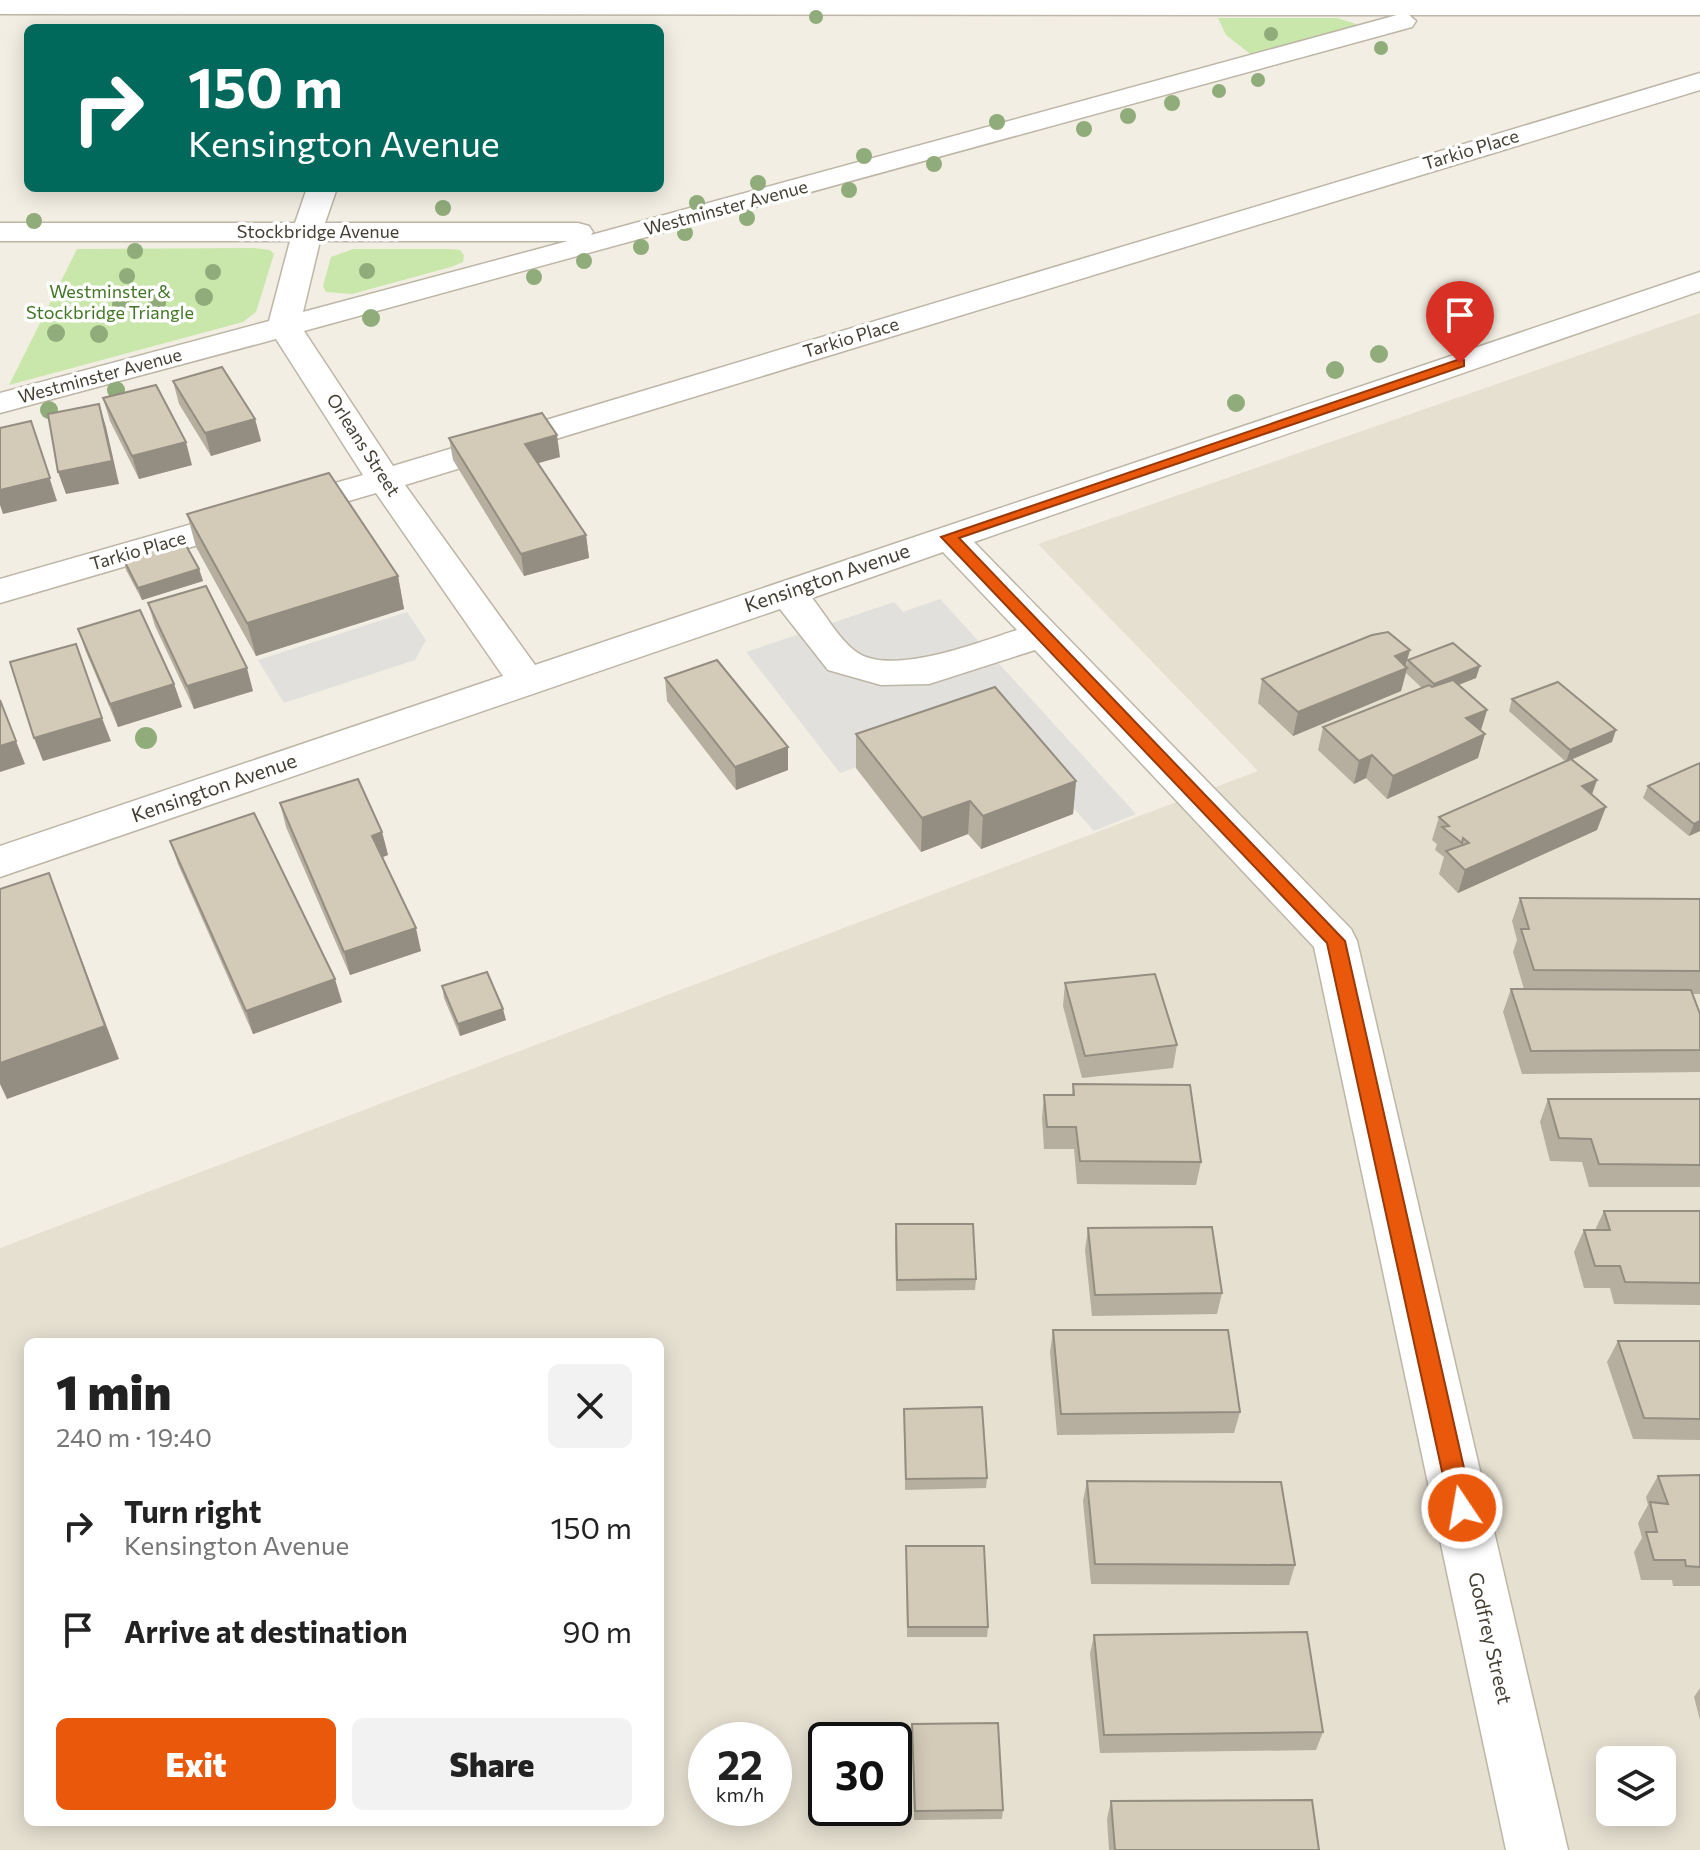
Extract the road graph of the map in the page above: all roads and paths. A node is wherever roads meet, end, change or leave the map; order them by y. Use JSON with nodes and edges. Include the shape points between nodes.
{"nodes":[{"id":1,"x":0,"y":6,"type":"edge"},
{"id":2,"x":1450,"y":7,"type":"junction"},
{"id":3,"x":1700,"y":7,"type":"edge"},
{"id":4,"x":385,"y":11,"type":"edge"},
{"id":5,"x":1700,"y":81,"type":"edge"},
{"id":6,"x":321,"y":192,"type":"edge"},
{"id":7,"x":0,"y":232,"type":"edge"},
{"id":8,"x":307,"y":232,"type":"junction"},
{"id":9,"x":636,"y":232,"type":"junction"},
{"id":10,"x":1700,"y":281,"type":"edge"},
{"id":11,"x":284,"y":326,"type":"junction"},
{"id":12,"x":0,"y":403,"type":"edge"},
{"id":13,"x":384,"y":480,"type":"junction"},
{"id":14,"x":949,"y":537,"type":"junction"},
{"id":15,"x":0,"y":591,"type":"edge"},
{"id":16,"x":787,"y":592,"type":"junction"},
{"id":17,"x":1043,"y":635,"type":"junction"},
{"id":18,"x":526,"y":680,"type":"junction"},
{"id":19,"x":0,"y":862,"type":"edge"},
{"id":20,"x":1537,"y":1850,"type":"edge"}],
"edges":[{"from":1,"to":4,"type":"street"},
{"from":2,"to":3,"type":"street"},
{"from":2,"to":4,"type":"street"},
{"from":2,"to":9,"type":"street","name":"Westminster Avenue"},
{"from":5,"to":13,"type":"street","name":"Tarkio Place"},
{"from":6,"to":8,"type":"street"},
{"from":7,"to":8,"type":"street","name":"Stockbridge Avenue"},
{"from":8,"to":9,"type":"street","name":"Stockbridge Avenue"},
{"from":8,"to":11,"type":"street"},
{"from":9,"to":11,"type":"street","name":"Westminster Avenue"},
{"from":10,"to":14,"type":"street","name":"Kensington Avenue"},
{"from":11,"to":12,"type":"street","name":"Westminster Avenue"},
{"from":11,"to":13,"type":"street","name":"Orleans Street"},
{"from":13,"to":15,"type":"street","name":"Tarkio Place"},
{"from":13,"to":18,"type":"street","name":"Orleans Street"},
{"from":14,"to":16,"type":"street","name":"Kensington Avenue"},
{"from":14,"to":17,"type":"street","name":"Godfrey Street"},
{"from":16,"to":17,"type":"street","via":[[842,661],[881,672],[929,671]]},
{"from":16,"to":18,"type":"street","name":"Kensington Avenue"},
{"from":17,"to":20,"type":"street","name":"Godfrey Street","via":[[1335,941]]},
{"from":18,"to":19,"type":"street","name":"Kensington Avenue"}]}
